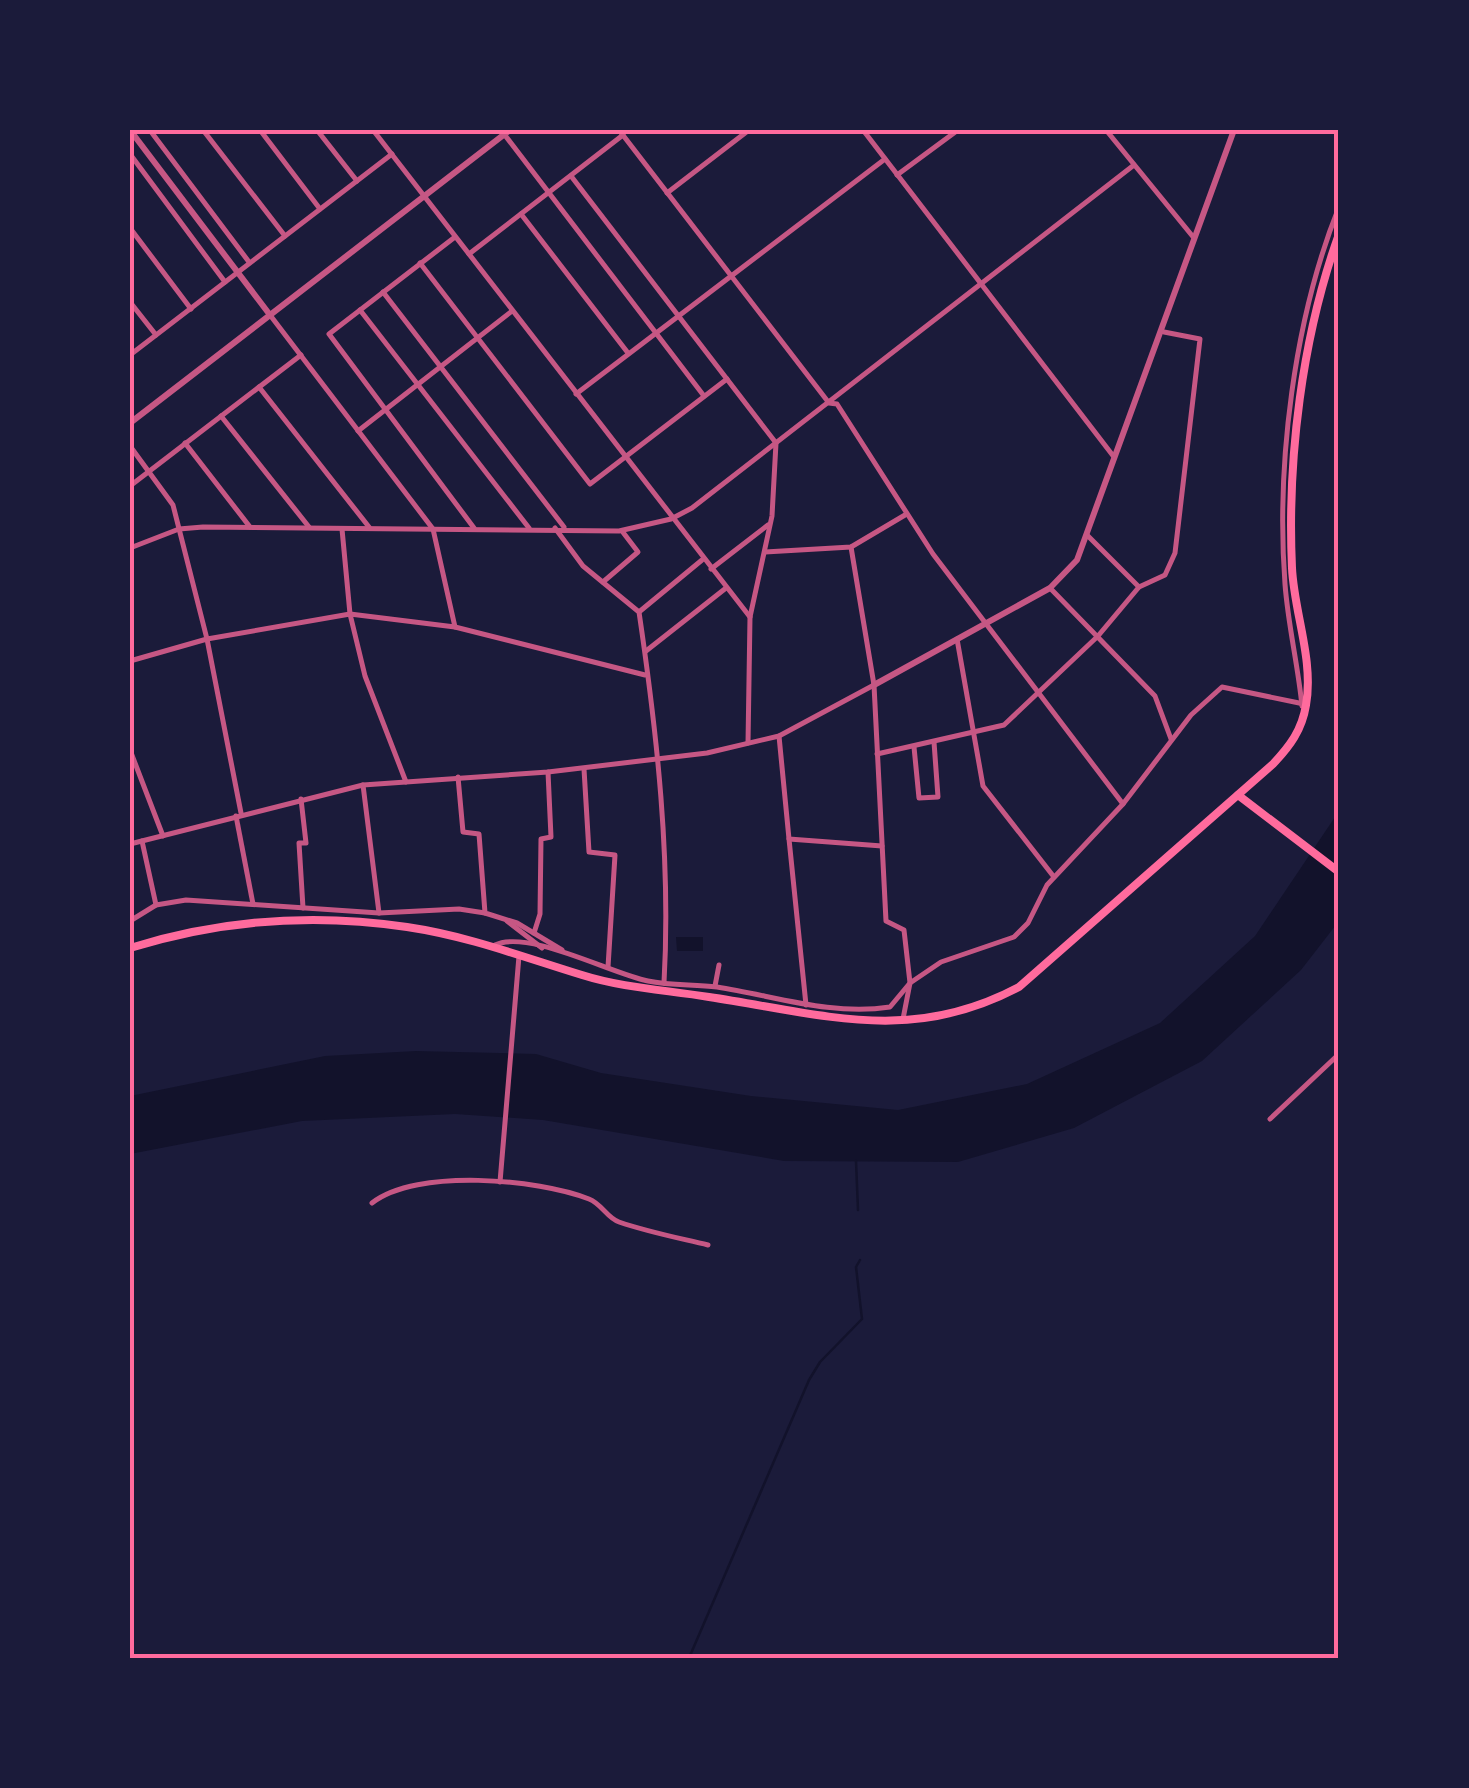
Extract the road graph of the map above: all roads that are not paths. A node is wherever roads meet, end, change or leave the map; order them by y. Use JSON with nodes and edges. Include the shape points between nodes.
{"nodes":[{"id":1,"x":130,"y":130,"type":"edge"},
{"id":2,"x":156,"y":130,"type":"edge"},
{"id":3,"x":203,"y":130,"type":"edge"},
{"id":4,"x":260,"y":130,"type":"edge"},
{"id":5,"x":317,"y":130,"type":"edge"},
{"id":6,"x":373,"y":130,"type":"edge"},
{"id":7,"x":749,"y":130,"type":"edge"},
{"id":8,"x":863,"y":130,"type":"edge"},
{"id":9,"x":958,"y":130,"type":"edge"},
{"id":10,"x":1106,"y":130,"type":"edge"},
{"id":11,"x":1234,"y":130,"type":"edge"},
{"id":12,"x":507,"y":132,"type":"edge"},
{"id":13,"x":621,"y":133,"type":"edge"},
{"id":14,"x":130,"y":154,"type":"edge"},
{"id":15,"x":392,"y":154,"type":"junction"},
{"id":16,"x":885,"y":159,"type":"junction"},
{"id":17,"x":1134,"y":165,"type":"junction"},
{"id":18,"x":898,"y":175,"type":"junction"},
{"id":19,"x":571,"y":176,"type":"junction"},
{"id":20,"x":356,"y":181,"type":"junction"},
{"id":21,"x":548,"y":193,"type":"junction"},
{"id":22,"x":667,"y":193,"type":"junction"},
{"id":23,"x":424,"y":196,"type":"junction"},
{"id":24,"x":1339,"y":207,"type":"edge"},
{"id":25,"x":320,"y":209,"type":"junction"},
{"id":26,"x":521,"y":214,"type":"junction"},
{"id":27,"x":130,"y":228,"type":"edge"},
{"id":28,"x":1339,"y":234,"type":"edge"},
{"id":29,"x":285,"y":236,"type":"junction"},
{"id":30,"x":455,"y":236,"type":"junction"},
{"id":31,"x":1196,"y":240,"type":"junction"},
{"id":32,"x":468,"y":254,"type":"junction"},
{"id":33,"x":250,"y":263,"type":"junction"},
{"id":34,"x":420,"y":263,"type":"junction"},
{"id":35,"x":238,"y":272,"type":"junction"},
{"id":36,"x":730,"y":275,"type":"junction"},
{"id":37,"x":226,"y":282,"type":"junction"},
{"id":38,"x":982,"y":285,"type":"junction"},
{"id":39,"x":383,"y":292,"type":"junction"},
{"id":40,"x":130,"y":302,"type":"edge"},
{"id":41,"x":190,"y":308,"type":"junction"},
{"id":42,"x":360,"y":310,"type":"junction"},
{"id":43,"x":512,"y":311,"type":"junction"},
{"id":44,"x":270,"y":314,"type":"junction"},
{"id":45,"x":678,"y":315,"type":"junction"},
{"id":46,"x":656,"y":332,"type":"junction"},
{"id":47,"x":1164,"y":332,"type":"junction"},
{"id":48,"x":156,"y":335,"type":"junction"},
{"id":49,"x":478,"y":338,"type":"junction"},
{"id":50,"x":628,"y":354,"type":"junction"},
{"id":51,"x":130,"y":355,"type":"edge"},
{"id":52,"x":301,"y":355,"type":"junction"},
{"id":53,"x":440,"y":367,"type":"junction"},
{"id":54,"x":727,"y":379,"type":"junction"},
{"id":55,"x":418,"y":384,"type":"junction"},
{"id":56,"x":259,"y":387,"type":"junction"},
{"id":57,"x":576,"y":394,"type":"junction"},
{"id":58,"x":704,"y":396,"type":"junction"},
{"id":59,"x":829,"y":403,"type":"junction"},
{"id":60,"x":385,"y":410,"type":"junction"},
{"id":61,"x":221,"y":416,"type":"junction"},
{"id":62,"x":130,"y":422,"type":"edge"},
{"id":63,"x":358,"y":430,"type":"junction"},
{"id":64,"x":186,"y":442,"type":"junction"},
{"id":65,"x":776,"y":443,"type":"junction"},
{"id":66,"x":130,"y":446,"type":"edge"},
{"id":67,"x":624,"y":458,"type":"junction"},
{"id":68,"x":1115,"y":458,"type":"junction"},
{"id":69,"x":149,"y":470,"type":"junction"},
{"id":70,"x":130,"y":486,"type":"edge"},
{"id":71,"x":906,"y":515,"type":"junction"},
{"id":72,"x":671,"y":518,"type":"junction"},
{"id":73,"x":771,"y":523,"type":"junction"},
{"id":74,"x":310,"y":527,"type":"junction"},
{"id":75,"x":368,"y":527,"type":"junction"},
{"id":76,"x":250,"y":528,"type":"junction"},
{"id":77,"x":342,"y":528,"type":"junction"},
{"id":78,"x":529,"y":528,"type":"junction"},
{"id":79,"x":555,"y":528,"type":"junction"},
{"id":80,"x":180,"y":529,"type":"junction"},
{"id":81,"x":475,"y":529,"type":"junction"},
{"id":82,"x":433,"y":530,"type":"junction"},
{"id":83,"x":566,"y":530,"type":"junction"},
{"id":84,"x":622,"y":530,"type":"junction"},
{"id":85,"x":1088,"y":536,"type":"junction"},
{"id":86,"x":851,"y":546,"type":"junction"},
{"id":87,"x":130,"y":548,"type":"edge"},
{"id":88,"x":765,"y":552,"type":"junction"},
{"id":89,"x":704,"y":560,"type":"junction"},
{"id":90,"x":711,"y":569,"type":"junction"},
{"id":91,"x":603,"y":582,"type":"junction"},
{"id":92,"x":1139,"y":587,"type":"junction"},
{"id":93,"x":726,"y":588,"type":"junction"},
{"id":94,"x":1050,"y":588,"type":"junction"},
{"id":95,"x":639,"y":612,"type":"junction"},
{"id":96,"x":350,"y":614,"type":"junction"},
{"id":97,"x":750,"y":617,"type":"junction"},
{"id":98,"x":988,"y":622,"type":"junction"},
{"id":99,"x":455,"y":627,"type":"junction"},
{"id":100,"x":1098,"y":636,"type":"junction"},
{"id":101,"x":958,"y":638,"type":"junction"},
{"id":102,"x":207,"y":639,"type":"junction"},
{"id":103,"x":130,"y":650,"type":"edge"},
{"id":104,"x":645,"y":652,"type":"junction"},
{"id":105,"x":131,"y":661,"type":"edge"},
{"id":106,"x":645,"y":674,"type":"junction"},
{"id":107,"x":874,"y":684,"type":"junction"},
{"id":108,"x":1040,"y":694,"type":"junction"},
{"id":109,"x":1304,"y":704,"type":"junction"},
{"id":110,"x":976,"y":732,"type":"junction"},
{"id":111,"x":779,"y":736,"type":"junction"},
{"id":112,"x":1171,"y":738,"type":"junction"},
{"id":113,"x":934,"y":742,"type":"junction"},
{"id":114,"x":748,"y":743,"type":"junction"},
{"id":115,"x":914,"y":746,"type":"junction"},
{"id":116,"x":130,"y":750,"type":"edge"},
{"id":117,"x":877,"y":754,"type":"junction"},
{"id":118,"x":659,"y":758,"type":"junction"},
{"id":119,"x":584,"y":769,"type":"junction"},
{"id":120,"x":548,"y":772,"type":"junction"},
{"id":121,"x":458,"y":777,"type":"junction"},
{"id":122,"x":406,"y":782,"type":"junction"},
{"id":123,"x":363,"y":785,"type":"junction"},
{"id":124,"x":1238,"y":795,"type":"junction"},
{"id":125,"x":301,"y":798,"type":"junction"},
{"id":126,"x":1123,"y":804,"type":"junction"},
{"id":127,"x":238,"y":815,"type":"junction"},
{"id":128,"x":163,"y":836,"type":"junction"},
{"id":129,"x":789,"y":838,"type":"junction"},
{"id":130,"x":142,"y":842,"type":"junction"},
{"id":131,"x":130,"y":844,"type":"edge"},
{"id":132,"x":882,"y":846,"type":"junction"},
{"id":133,"x":1339,"y":872,"type":"edge"},
{"id":134,"x":1054,"y":877,"type":"junction"},
{"id":135,"x":253,"y":904,"type":"junction"},
{"id":136,"x":156,"y":905,"type":"junction"},
{"id":137,"x":303,"y":908,"type":"junction"},
{"id":138,"x":485,"y":913,"type":"junction"},
{"id":139,"x":379,"y":914,"type":"junction"},
{"id":140,"x":501,"y":916,"type":"junction"},
{"id":141,"x":130,"y":920,"type":"edge"},
{"id":142,"x":534,"y":933,"type":"junction"},
{"id":143,"x":495,"y":945,"type":"junction"},
{"id":144,"x":130,"y":948,"type":"edge"},
{"id":145,"x":543,"y":949,"type":"junction"},
{"id":146,"x":567,"y":952,"type":"junction"},
{"id":147,"x":520,"y":954,"type":"junction"},
{"id":148,"x":718,"y":965,"type":"dead end"},
{"id":149,"x":608,"y":967,"type":"junction"},
{"id":150,"x":646,"y":981,"type":"junction"},
{"id":151,"x":664,"y":983,"type":"junction"},
{"id":152,"x":910,"y":983,"type":"junction"},
{"id":153,"x":626,"y":986,"type":"junction"},
{"id":154,"x":715,"y":987,"type":"junction"},
{"id":155,"x":710,"y":997,"type":"junction"},
{"id":156,"x":806,"y":1005,"type":"junction"},
{"id":157,"x":860,"y":1012,"type":"junction"},
{"id":158,"x":902,"y":1023,"type":"junction"},
{"id":159,"x":1339,"y":1054,"type":"edge"},
{"id":160,"x":1270,"y":1119,"type":"dead end"},
{"id":161,"x":500,"y":1182,"type":"junction"},
{"id":162,"x":372,"y":1204,"type":"dead end"},
{"id":163,"x":708,"y":1246,"type":"dead end"}],
"edges":[{"from":1,"to":35,"type":"street"},
{"from":2,"to":33,"type":"street"},
{"from":3,"to":29,"type":"street"},
{"from":4,"to":25,"type":"street"},
{"from":5,"to":20,"type":"street"},
{"from":6,"to":15,"type":"street"},
{"from":7,"to":22,"type":"street"},
{"from":8,"to":16,"type":"street"},
{"from":9,"to":18,"type":"street"},
{"from":10,"to":17,"type":"street"},
{"from":11,"to":31,"type":"street"},
{"from":12,"to":21,"type":"street"},
{"from":12,"to":23,"type":"street"},
{"from":13,"to":19,"type":"street"},
{"from":13,"to":22,"type":"street"},
{"from":14,"to":37,"type":"street"},
{"from":15,"to":20,"type":"street"},
{"from":15,"to":23,"type":"street"},
{"from":16,"to":18,"type":"street"},
{"from":16,"to":36,"type":"street"},
{"from":17,"to":31,"type":"street"},
{"from":17,"to":38,"type":"street"},
{"from":18,"to":38,"type":"street"},
{"from":19,"to":21,"type":"street"},
{"from":19,"to":45,"type":"street"},
{"from":20,"to":25,"type":"street"},
{"from":21,"to":26,"type":"street"},
{"from":21,"to":46,"type":"street"},
{"from":22,"to":36,"type":"street"},
{"from":23,"to":30,"type":"street"},
{"from":23,"to":44,"type":"street"},
{"from":24,"to":109,"type":"street","via":[[1305,312],[1284,505],[1285,588]]},
{"from":25,"to":29,"type":"street"},
{"from":26,"to":32,"type":"street"},
{"from":26,"to":50,"type":"street"},
{"from":27,"to":41,"type":"street"},
{"from":28,"to":109,"type":"main road","via":[[1313,324],[1297,448],[1292,570]]},
{"from":29,"to":33,"type":"street"},
{"from":30,"to":32,"type":"street"},
{"from":30,"to":34,"type":"street"},
{"from":31,"to":47,"type":"street"},
{"from":32,"to":43,"type":"street"},
{"from":33,"to":35,"type":"street"},
{"from":34,"to":39,"type":"street"},
{"from":34,"to":49,"type":"street"},
{"from":35,"to":37,"type":"street"},
{"from":35,"to":44,"type":"street"},
{"from":36,"to":45,"type":"street"},
{"from":36,"to":59,"type":"street"},
{"from":37,"to":41,"type":"street"},
{"from":38,"to":59,"type":"street"},
{"from":38,"to":68,"type":"street"},
{"from":39,"to":42,"type":"street"},
{"from":39,"to":53,"type":"street"},
{"from":40,"to":48,"type":"street"},
{"from":41,"to":48,"type":"street"},
{"from":42,"to":55,"type":"street"},
{"from":42,"to":60,"type":"street","via":[[329,334]]},
{"from":43,"to":49,"type":"street"},
{"from":43,"to":57,"type":"street"},
{"from":44,"to":52,"type":"street"},
{"from":44,"to":62,"type":"street"},
{"from":45,"to":46,"type":"street"},
{"from":45,"to":54,"type":"street"},
{"from":46,"to":50,"type":"street"},
{"from":46,"to":58,"type":"street"},
{"from":47,"to":68,"type":"street"},
{"from":47,"to":92,"type":"street","via":[[1200,339],[1199,364],[1175,553],[1165,574]]},
{"from":48,"to":51,"type":"street"},
{"from":49,"to":53,"type":"street"},
{"from":49,"to":67,"type":"street","via":[[590,484]]},
{"from":50,"to":57,"type":"street"},
{"from":52,"to":56,"type":"street"},
{"from":52,"to":63,"type":"street"},
{"from":53,"to":55,"type":"street"},
{"from":53,"to":83,"type":"street"},
{"from":54,"to":58,"type":"street"},
{"from":54,"to":65,"type":"street"},
{"from":55,"to":60,"type":"street"},
{"from":55,"to":78,"type":"street"},
{"from":56,"to":61,"type":"street"},
{"from":56,"to":75,"type":"street"},
{"from":57,"to":67,"type":"street"},
{"from":58,"to":67,"type":"street"},
{"from":59,"to":65,"type":"street"},
{"from":59,"to":71,"type":"street","via":[[855,429]]},
{"from":60,"to":63,"type":"street"},
{"from":60,"to":81,"type":"street"},
{"from":61,"to":64,"type":"street"},
{"from":61,"to":74,"type":"street"},
{"from":63,"to":82,"type":"street"},
{"from":64,"to":69,"type":"street"},
{"from":64,"to":76,"type":"street"},
{"from":65,"to":72,"type":"street"},
{"from":65,"to":73,"type":"street"},
{"from":66,"to":69,"type":"street"},
{"from":67,"to":72,"type":"street"},
{"from":68,"to":85,"type":"street"},
{"from":69,"to":70,"type":"street"},
{"from":69,"to":80,"type":"street","via":[[174,505]]},
{"from":71,"to":86,"type":"street"},
{"from":71,"to":98,"type":"street"},
{"from":72,"to":84,"type":"street"},
{"from":72,"to":89,"type":"street"},
{"from":73,"to":88,"type":"street"},
{"from":73,"to":90,"type":"street"},
{"from":74,"to":76,"type":"street"},
{"from":74,"to":77,"type":"street"},
{"from":75,"to":77,"type":"street"},
{"from":75,"to":82,"type":"street"},
{"from":76,"to":80,"type":"street"},
{"from":77,"to":96,"type":"street"},
{"from":78,"to":79,"type":"street"},
{"from":78,"to":81,"type":"street"},
{"from":79,"to":83,"type":"street"},
{"from":79,"to":91,"type":"street","via":[[582,566]]},
{"from":80,"to":87,"type":"street"},
{"from":80,"to":102,"type":"street"},
{"from":81,"to":82,"type":"street"},
{"from":82,"to":99,"type":"street"},
{"from":83,"to":84,"type":"street"},
{"from":84,"to":91,"type":"street","via":[[638,552]]},
{"from":85,"to":92,"type":"street"},
{"from":85,"to":94,"type":"street","via":[[1077,560]]},
{"from":86,"to":88,"type":"street"},
{"from":86,"to":107,"type":"street"},
{"from":88,"to":97,"type":"street"},
{"from":89,"to":90,"type":"street"},
{"from":89,"to":95,"type":"street"},
{"from":90,"to":93,"type":"street"},
{"from":91,"to":95,"type":"street"},
{"from":92,"to":100,"type":"street"},
{"from":93,"to":97,"type":"street"},
{"from":93,"to":104,"type":"street"},
{"from":94,"to":98,"type":"street"},
{"from":94,"to":100,"type":"street"},
{"from":95,"to":104,"type":"street"},
{"from":96,"to":99,"type":"street"},
{"from":96,"to":102,"type":"street"},
{"from":96,"to":122,"type":"street"},
{"from":97,"to":114,"type":"street"},
{"from":98,"to":101,"type":"street"},
{"from":98,"to":108,"type":"street"},
{"from":99,"to":106,"type":"street"},
{"from":100,"to":108,"type":"street"},
{"from":100,"to":112,"type":"street","via":[[1155,696]]},
{"from":101,"to":107,"type":"street"},
{"from":101,"to":110,"type":"street"},
{"from":102,"to":105,"type":"street"},
{"from":102,"to":127,"type":"street"},
{"from":103,"to":105,"type":"street"},
{"from":104,"to":106,"type":"street"},
{"from":106,"to":118,"type":"street"},
{"from":107,"to":111,"type":"street"},
{"from":107,"to":117,"type":"street"},
{"from":108,"to":110,"type":"street","via":[[1004,725]]},
{"from":108,"to":126,"type":"street"},
{"from":109,"to":112,"type":"street","via":[[1222,687]]},
{"from":109,"to":124,"type":"main road","via":[[1289,747]]},
{"from":110,"to":113,"type":"street"},
{"from":110,"to":134,"type":"street","via":[[983,786]]},
{"from":111,"to":114,"type":"street"},
{"from":111,"to":129,"type":"street"},
{"from":112,"to":126,"type":"street"},
{"from":113,"to":115,"type":"street"},
{"from":113,"to":115,"type":"street","via":[[938,797],[919,798]]},
{"from":114,"to":118,"type":"street"},
{"from":115,"to":117,"type":"street"},
{"from":116,"to":128,"type":"street"},
{"from":117,"to":132,"type":"street"},
{"from":118,"to":119,"type":"street"},
{"from":118,"to":151,"type":"street"},
{"from":119,"to":120,"type":"street"},
{"from":119,"to":149,"type":"street","via":[[590,852],[615,855]]},
{"from":120,"to":121,"type":"street"},
{"from":120,"to":142,"type":"street","via":[[551,838],[541,840]]},
{"from":121,"to":122,"type":"street"},
{"from":121,"to":138,"type":"street","via":[[463,832],[478,834]]},
{"from":122,"to":123,"type":"street"},
{"from":123,"to":125,"type":"street"},
{"from":123,"to":139,"type":"street"},
{"from":124,"to":133,"type":"main road"},
{"from":124,"to":158,"type":"main road","via":[[1018,987],[975,1008]]},
{"from":125,"to":127,"type":"street"},
{"from":125,"to":137,"type":"street"},
{"from":126,"to":134,"type":"street"},
{"from":127,"to":128,"type":"street"},
{"from":127,"to":135,"type":"street"},
{"from":128,"to":130,"type":"street"},
{"from":129,"to":132,"type":"street"},
{"from":129,"to":156,"type":"street"},
{"from":130,"to":131,"type":"street"},
{"from":130,"to":136,"type":"street"},
{"from":132,"to":152,"type":"street","via":[[886,921],[904,930]]},
{"from":134,"to":152,"type":"street","via":[[1014,937],[941,962]]},
{"from":135,"to":136,"type":"street","via":[[222,899]]},
{"from":135,"to":137,"type":"street"},
{"from":136,"to":141,"type":"street"},
{"from":137,"to":139,"type":"street"},
{"from":138,"to":139,"type":"street"},
{"from":138,"to":140,"type":"street"},
{"from":140,"to":142,"type":"street"},
{"from":140,"to":145,"type":"street"},
{"from":142,"to":146,"type":"street"},
{"from":143,"to":144,"type":"main road","via":[[404,926],[312,920],[210,927]]},
{"from":143,"to":145,"type":"street","via":[[507,939]]},
{"from":143,"to":147,"type":"main road"},
{"from":145,"to":146,"type":"street"},
{"from":146,"to":149,"type":"street"},
{"from":147,"to":153,"type":"main road"},
{"from":147,"to":161,"type":"street"},
{"from":148,"to":154,"type":"street"},
{"from":149,"to":150,"type":"street"},
{"from":150,"to":151,"type":"street"},
{"from":150,"to":153,"type":"street"},
{"from":151,"to":154,"type":"street"},
{"from":151,"to":155,"type":"street","via":[[703,988]]},
{"from":152,"to":157,"type":"street","via":[[890,1007]]},
{"from":152,"to":158,"type":"street"},
{"from":153,"to":155,"type":"main road"},
{"from":154,"to":156,"type":"street"},
{"from":155,"to":158,"type":"main road","via":[[854,1022]]},
{"from":156,"to":157,"type":"street"},
{"from":157,"to":158,"type":"street"},
{"from":159,"to":160,"type":"street"},
{"from":161,"to":162,"type":"street","via":[[407,1188]]},
{"from":161,"to":163,"type":"street","via":[[592,1200],[613,1220]]}]}
